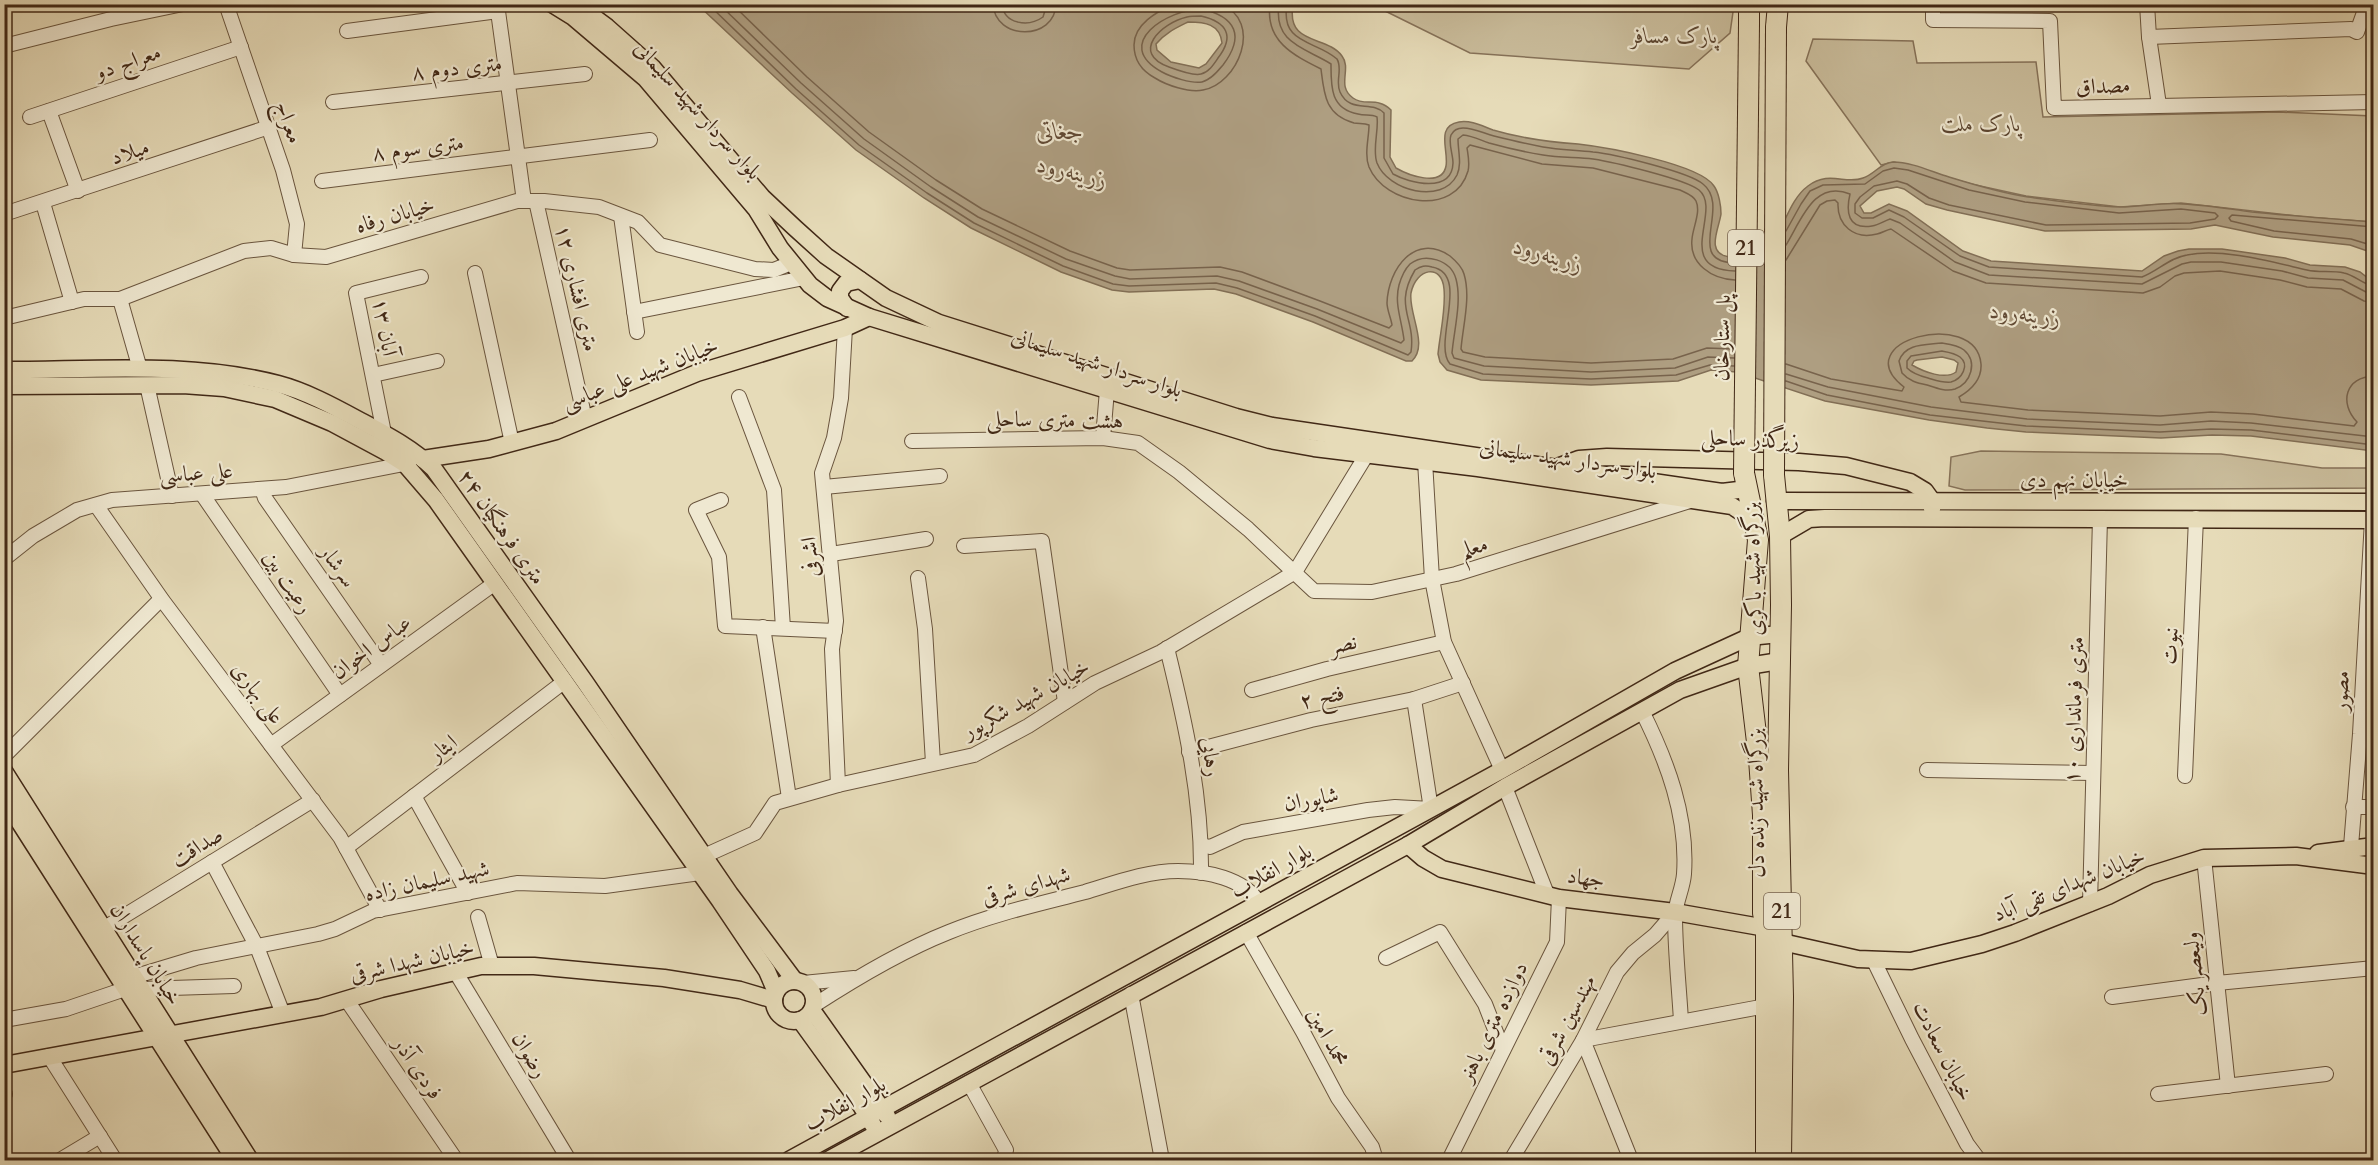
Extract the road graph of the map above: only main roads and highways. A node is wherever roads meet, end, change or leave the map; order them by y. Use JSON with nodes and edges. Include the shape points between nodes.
{"nodes":[{"id":1,"x":552,"y":4,"type":"edge"},
{"id":2,"x":576,"y":4,"type":"edge"},
{"id":3,"x":1778,"y":4,"type":"edge"},
{"id":4,"x":1749,"y":14,"type":"edge"},
{"id":5,"x":813,"y":244,"type":"junction"},
{"id":6,"x":791,"y":263,"type":"junction"},
{"id":7,"x":860,"y":280,"type":"junction"},
{"id":8,"x":847,"y":308,"type":"junction"},
{"id":9,"x":869,"y":316,"type":"junction"},
{"id":10,"x":4,"y":370,"type":"edge"},
{"id":11,"x":4,"y":386,"type":"edge"},
{"id":12,"x":423,"y":459,"type":"junction"},
{"id":13,"x":1557,"y":467,"type":"junction"},
{"id":14,"x":1745,"y":481,"type":"junction"},
{"id":15,"x":1655,"y":488,"type":"junction"},
{"id":16,"x":1775,"y":501,"type":"junction"},
{"id":17,"x":2373,"y":502,"type":"edge"},
{"id":18,"x":1932,"y":510,"type":"junction"},
{"id":19,"x":2373,"y":520,"type":"edge"},
{"id":20,"x":1755,"y":521,"type":"junction"},
{"id":21,"x":1780,"y":536,"type":"junction"},
{"id":22,"x":501,"y":578,"type":"junction"},
{"id":23,"x":1780,"y":634,"type":"junction"},
{"id":24,"x":1749,"y":637,"type":"junction"},
{"id":25,"x":1780,"y":662,"type":"junction"},
{"id":26,"x":1748,"y":666,"type":"junction"},
{"id":27,"x":1675,"y":671,"type":"junction"},
{"id":28,"x":1680,"y":690,"type":"junction"},
{"id":29,"x":6,"y":777,"type":"edge"},
{"id":30,"x":4,"y":798,"type":"edge"},
{"id":31,"x":1408,"y":844,"type":"junction"},
{"id":32,"x":2373,"y":846,"type":"edge"},
{"id":33,"x":2350,"y":857,"type":"junction"},
{"id":34,"x":2373,"y":866,"type":"edge"},
{"id":35,"x":1259,"y":903,"type":"junction"},
{"id":36,"x":1269,"y":920,"type":"junction"},
{"id":37,"x":1766,"y":928,"type":"junction"},
{"id":38,"x":1782,"y":942,"type":"junction"},
{"id":39,"x":799,"y":982,"type":"junction"},
{"id":40,"x":133,"y":985,"type":"junction"},
{"id":41,"x":775,"y":996,"type":"junction"},
{"id":42,"x":808,"y":1012,"type":"junction"},
{"id":43,"x":162,"y":1035,"type":"junction"},
{"id":44,"x":4,"y":1065,"type":"edge"},
{"id":45,"x":875,"y":1113,"type":"junction"},
{"id":46,"x":892,"y":1124,"type":"junction"},
{"id":47,"x":877,"y":1133,"type":"junction"},
{"id":48,"x":234,"y":1161,"type":"edge"},
{"id":49,"x":250,"y":1161,"type":"edge"},
{"id":50,"x":789,"y":1161,"type":"edge"},
{"id":51,"x":828,"y":1161,"type":"edge"},
{"id":52,"x":1766,"y":1161,"type":"edge"},
{"id":53,"x":1781,"y":1161,"type":"edge"}],
"edges":[{"from":1,"to":6,"type":"main road","name":"بلوار سردار شهید سلیمانی","via":[[646,79],[756,209]]},
{"from":2,"to":5,"type":"main road","name":"بلوار سردار شهید سلیمانی","via":[[652,67],[762,197]]},
{"from":3,"to":16,"type":"highway","name":"بزرگراه شهید باکری","number":"21","bridge":true},
{"from":4,"to":14,"type":"highway","name":"پل ستارخان","number":"21","bridge":true},
{"from":5,"to":6,"type":"main road","via":[[813,263],[803,267]]},
{"from":5,"to":7,"type":"main road","name":"بلوار سردار شهید سلیمانی"},
{"from":6,"to":8,"type":"main road","name":"بلوار سردار شهید سلیمانی","via":[[826,298]]},
{"from":7,"to":8,"type":"main road","via":[[846,283],[840,291]]},
{"from":7,"to":13,"type":"main road","name":"بلوار سردار شهید سلیمانی","via":[[906,309],[939,323],[1236,417],[1317,434]]},
{"from":8,"to":9,"type":"main road","name":"بلوار سردار شهید سلیمانی"},
{"from":9,"to":12,"type":"main road","name":"خیابان شهید علی عباسی","via":[[844,328],[697,373],[556,431],[489,449]]},
{"from":9,"to":15,"type":"main road","name":"بلوار سردار شهید سلیمانی","via":[[1270,440]]},
{"from":10,"to":12,"type":"main road","name":"۲۴ متری فرهنگیان","via":[[185,369],[227,373],[281,385],[339,410]]},
{"from":11,"to":22,"type":"main road","name":"۲۴ متری فرهنگیان","via":[[224,388],[275,399],[332,423],[405,464]]},
{"from":12,"to":22,"type":"main road","name":"۲۴ متری فرهنگیان","via":[[434,469]]},
{"from":13,"to":15,"type":"main road","name":"بلوار سردار شهید سلیمانی"},
{"from":13,"to":18,"type":"main road","name":"زیرگذر ساحلی","via":[[1579,459],[1607,457],[1846,466],[1910,482],[1925,491]]},
{"from":14,"to":15,"type":"main road","name":"بلوار سردار شهید سلیمانی","via":[[1722,492]]},
{"from":14,"to":20,"type":"highway","name":"بزرگراه شهید باکری","number":"21"},
{"from":15,"to":20,"type":"main road","name":"بلوار سردار شهید سلیمانی","via":[[1693,500],[1732,506]]},
{"from":16,"to":18,"type":"main road","name":"خیابان نهم دی"},
{"from":16,"to":21,"type":"highway","name":"بزرگراه شهید باکری","number":"21"},
{"from":17,"to":18,"type":"main road","name":"خیابان نهم دی"},
{"from":17,"to":19,"type":"main road"},
{"from":18,"to":19,"type":"main road","name":"خیابان نهم دی","via":[[2100,518]]},
{"from":18,"to":21,"type":"main road","name":"خیابان نهم دی","via":[[1809,519]]},
{"from":20,"to":24,"type":"highway","name":"بزرگراه شهید باکری","number":"21","via":[[1758,540]]},
{"from":21,"to":23,"type":"highway","name":"بزرگراه شهید باکری","number":"21"},
{"from":22,"to":39,"type":"main road","name":"۲۴ متری فرهنگیان"},
{"from":22,"to":41,"type":"main road","name":"۲۴ متری فرهنگیان","via":[[564,681],[767,971]]},
{"from":23,"to":24,"type":"main road","name":"بلوار انقلاب"},
{"from":23,"to":25,"type":"highway","name":"بزرگراه شهید باکری","number":"21"},
{"from":24,"to":26,"type":"highway","number":"21"},
{"from":24,"to":27,"type":"main road","name":"بلوار انقلاب"},
{"from":25,"to":26,"type":"main road","name":"بلوار انقلاب"},
{"from":25,"to":38,"type":"highway","name":"بزرگراه شهید زنده دل","number":"21","via":[[1778,816]]},
{"from":26,"to":28,"type":"main road","name":"بلوار انقلاب"},
{"from":26,"to":37,"type":"highway","name":"بزرگراه شهید زنده دل","number":"21","via":[[1763,815]]},
{"from":27,"to":28,"type":"main road"},
{"from":27,"to":35,"type":"main road","name":"بلوار انقلاب"},
{"from":28,"to":31,"type":"main road","name":"بلوار انقلاب"},
{"from":29,"to":40,"type":"main road","name":"خیابان پاسداران","via":[[103,929]]},
{"from":30,"to":40,"type":"main road"},
{"from":31,"to":36,"type":"main road","name":"بلوار انقلاب"},
{"from":31,"to":37,"type":"main road","name":"جهاد","via":[[1442,869],[1553,896]]},
{"from":32,"to":33,"type":"main road"},
{"from":33,"to":34,"type":"main road","name":"خیابان شهدای تقی آباد"},
{"from":33,"to":38,"type":"main road","name":"خیابان شهدای تقی آباد","via":[[2204,858],[2150,875],[2090,904],[1982,944],[1911,961],[1858,959]]},
{"from":35,"to":36,"type":"main road"},
{"from":35,"to":45,"type":"main road","name":"بلوار انقلاب"},
{"from":36,"to":46,"type":"main road","name":"بلوار انقلاب"},
{"from":37,"to":52,"type":"highway","name":"بزرگراه شهید زنده دل","number":"21"},
{"from":38,"to":53,"type":"highway","name":"بزرگراه شهید زنده دل","number":"21"},
{"from":39,"to":41,"type":"main road","via":[[784,984]]},
{"from":39,"to":42,"type":"main road","via":[[812,992]]},
{"from":40,"to":43,"type":"main road"},
{"from":41,"to":42,"type":"main road","via":[[775,1006],[782,1017],[794,1021]]},
{"from":41,"to":43,"type":"main road","name":"خیابان شهدا شرقی","via":[[664,978],[492,966],[455,971],[283,1014]]},
{"from":42,"to":45,"type":"main road"},
{"from":43,"to":44,"type":"main road","name":"خیابان شهدا شرقی"},
{"from":43,"to":48,"type":"main road","name":"خیابان پاسداران"},
{"from":43,"to":49,"type":"main road","name":"خیابان پاسداران"},
{"from":45,"to":46,"type":"main road"},
{"from":45,"to":47,"type":"main road"},
{"from":45,"to":50,"type":"main road","name":"بلوار انقلاب"},
{"from":46,"to":47,"type":"main road","name":"بلوار انقلاب"},
{"from":47,"to":51,"type":"main road","name":"بلوار انقلاب"}]}
